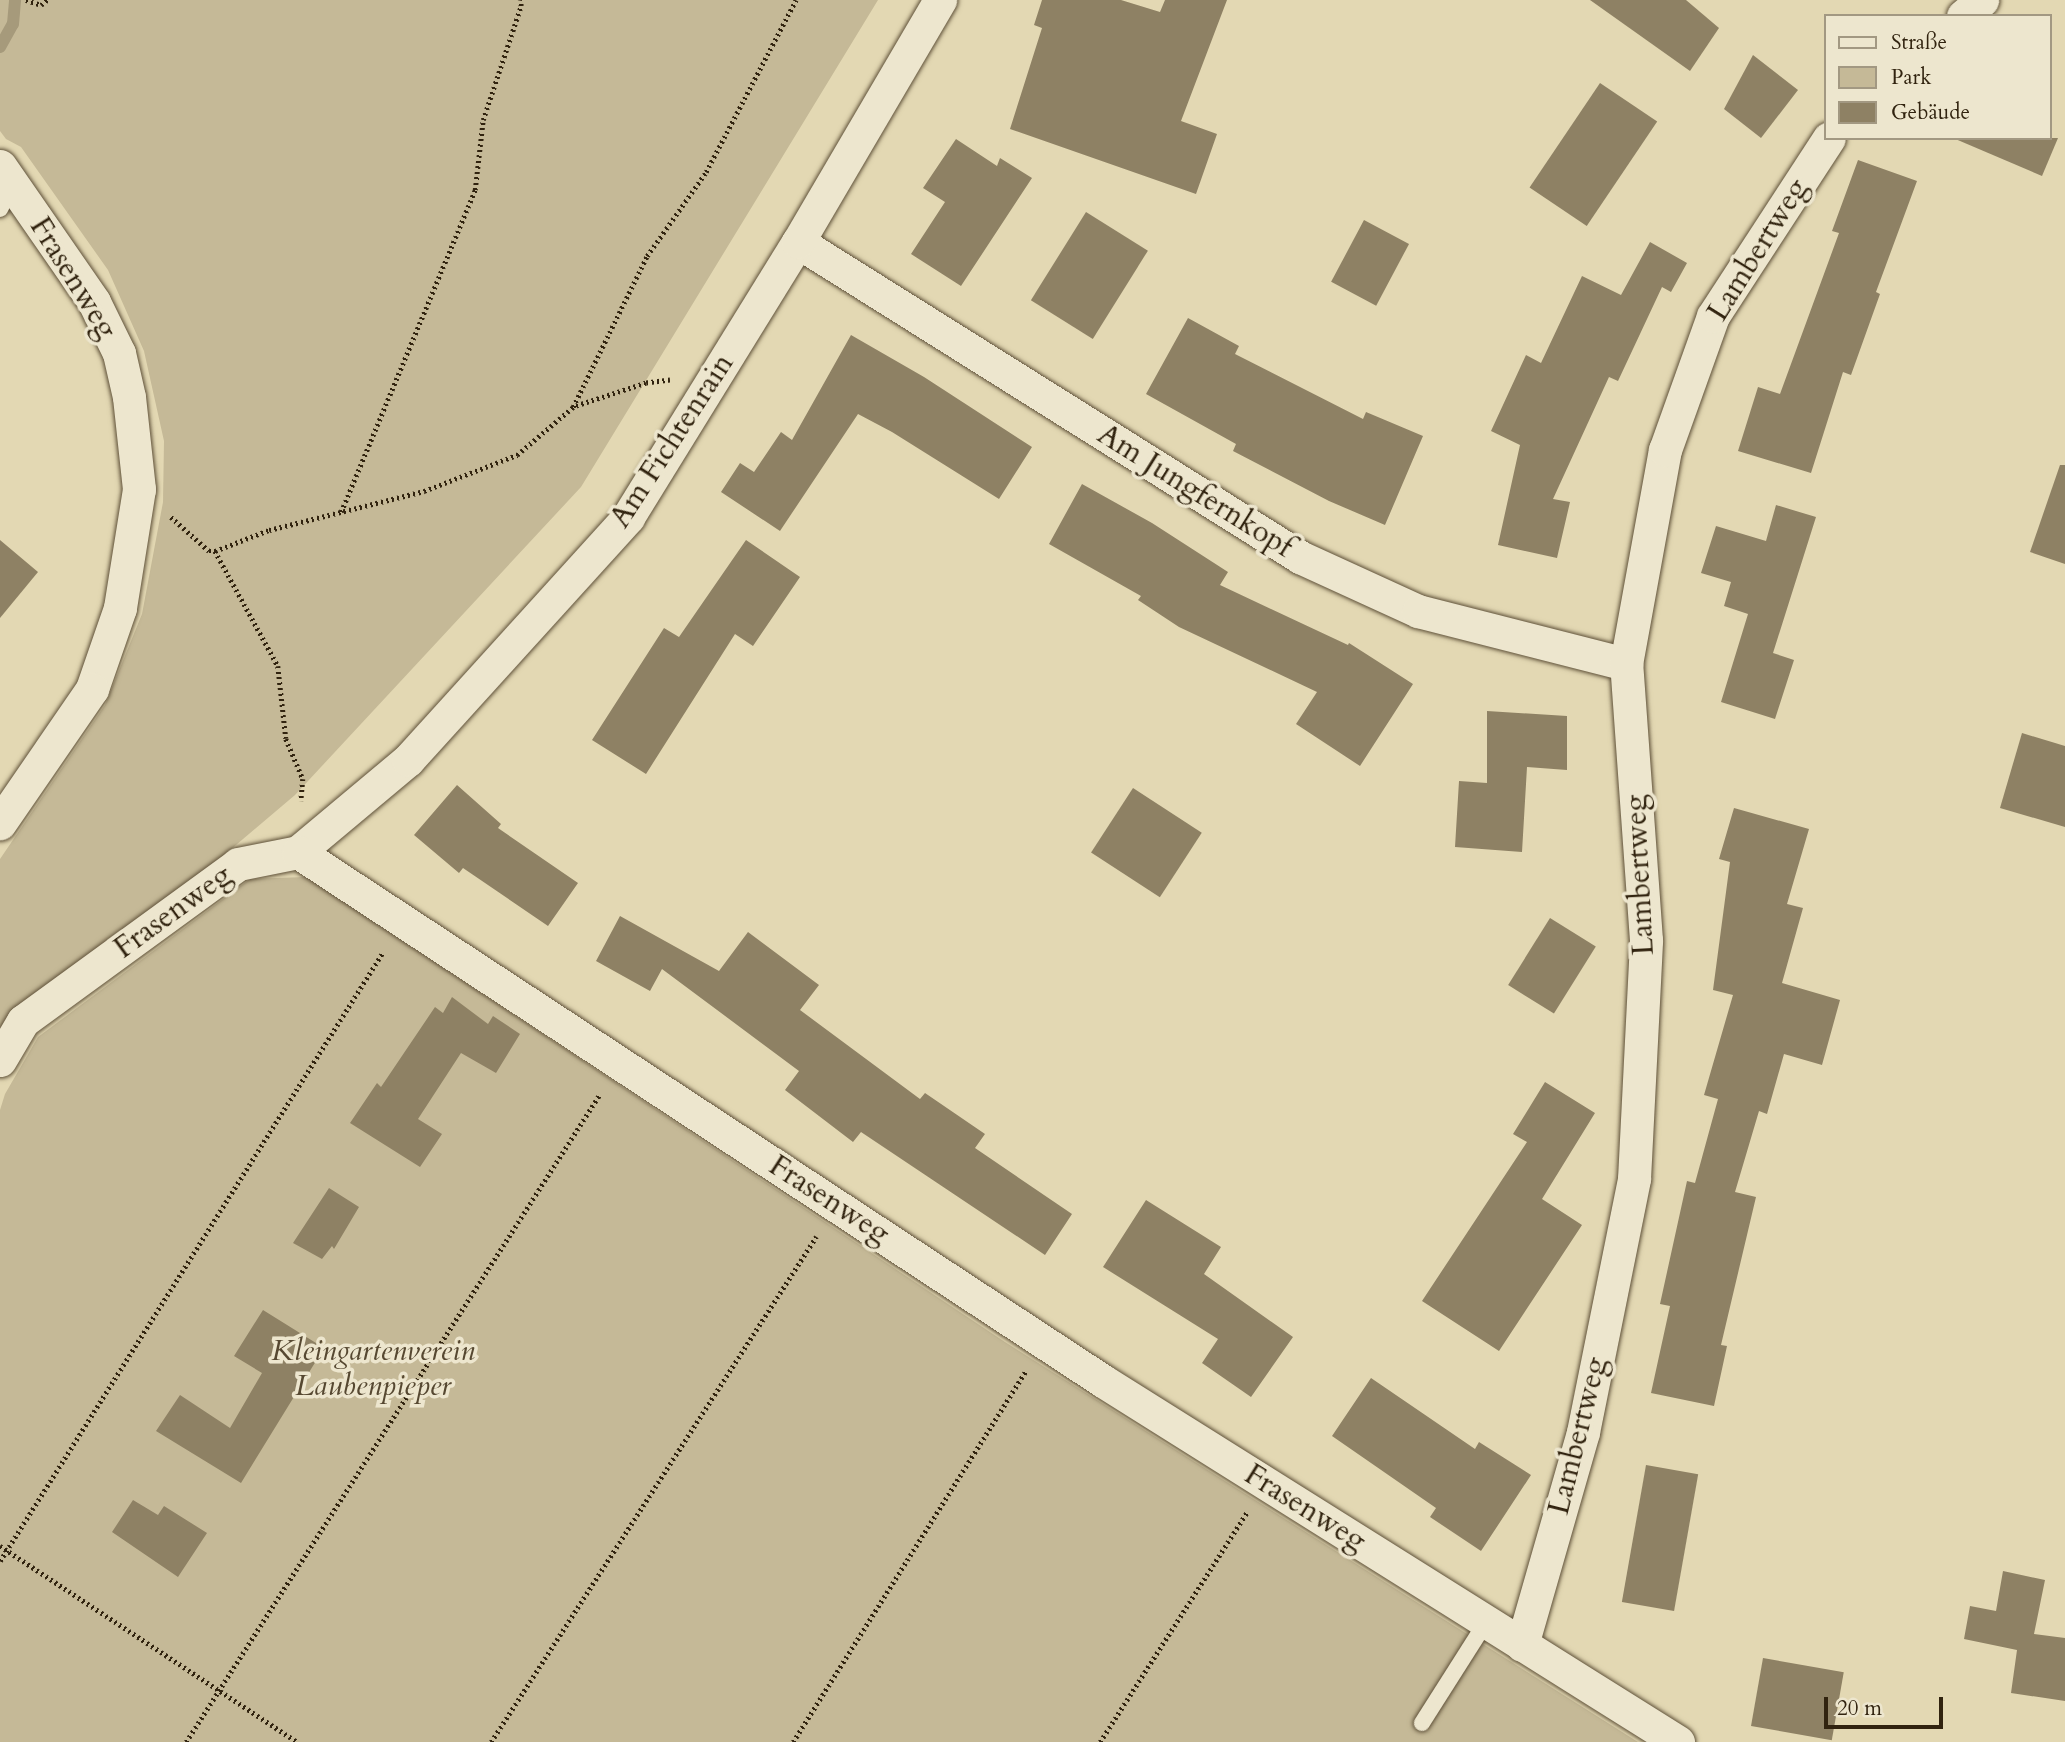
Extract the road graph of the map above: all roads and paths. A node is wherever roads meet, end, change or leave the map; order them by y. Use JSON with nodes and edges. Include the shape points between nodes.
{"nodes":[{"id":1,"x":26,"y":0,"type":"edge"},
{"id":2,"x":47,"y":0,"type":"edge"},
{"id":3,"x":520,"y":0,"type":"edge"},
{"id":4,"x":796,"y":0,"type":"edge"},
{"id":5,"x":940,"y":0,"type":"edge"},
{"id":6,"x":1982,"y":0,"type":"edge"},
{"id":7,"x":1965,"y":14,"type":"edge"},
{"id":8,"x":1828,"y":140,"type":"edge"},
{"id":9,"x":4,"y":187,"type":"edge"},
{"id":10,"x":798,"y":242,"type":"junction"},
{"id":11,"x":717,"y":373,"type":"junction"},
{"id":12,"x":573,"y":407,"type":"junction"},
{"id":13,"x":139,"y":489,"type":"junction"},
{"id":14,"x":341,"y":512,"type":"junction"},
{"id":15,"x":215,"y":551,"type":"junction"},
{"id":16,"x":1626,"y":664,"type":"junction"},
{"id":17,"x":0,"y":823,"type":"edge"},
{"id":18,"x":298,"y":852,"type":"junction"},
{"id":19,"x":406,"y":922,"type":"junction"},
{"id":20,"x":0,"y":1060,"type":"edge"},
{"id":21,"x":619,"y":1063,"type":"junction"},
{"id":22,"x":837,"y":1206,"type":"junction"},
{"id":23,"x":1044,"y":1342,"type":"junction"},
{"id":24,"x":1267,"y":1484,"type":"junction"},
{"id":25,"x":0,"y":1546,"type":"edge"},
{"id":26,"x":7,"y":1551,"type":"junction"},
{"id":27,"x":0,"y":1561,"type":"edge"},
{"id":28,"x":1486,"y":1622,"type":"junction"},
{"id":29,"x":1522,"y":1645,"type":"junction"},
{"id":30,"x":220,"y":1690,"type":"junction"},
{"id":31,"x":1422,"y":1723,"type":"dead end"},
{"id":32,"x":186,"y":1742,"type":"edge"},
{"id":33,"x":297,"y":1742,"type":"edge"},
{"id":34,"x":491,"y":1742,"type":"edge"},
{"id":35,"x":793,"y":1742,"type":"edge"},
{"id":36,"x":1100,"y":1742,"type":"edge"},
{"id":37,"x":1678,"y":1742,"type":"edge"}],
"edges":[{"from":1,"to":2,"type":"path","via":[[41,5]]},
{"from":3,"to":14,"type":"path","via":[[522,6],[482,120],[475,190]]},
{"from":4,"to":12,"type":"path","via":[[706,173],[647,256]]},
{"from":5,"to":10,"type":"street","name":"Am Fichtenrain"},
{"from":6,"to":7,"type":"street"},
{"from":8,"to":16,"type":"street","name":"Lambertweg","via":[[1713,316],[1665,450]]},
{"from":9,"to":13,"type":"street","name":"Frasenweg","via":[[94,302],[118,352],[129,397]]},
{"from":10,"to":11,"type":"street","name":"Am Fichtenrain"},
{"from":10,"to":16,"type":"street","name":"Am Jungfernkopf","via":[[1300,557],[1418,611]]},
{"from":11,"to":12,"type":"path","via":[[646,383]]},
{"from":11,"to":18,"type":"street","name":"Am Fichtenrain","via":[[628,517],[408,760]]},
{"from":12,"to":14,"type":"path","via":[[517,454],[424,491]]},
{"from":13,"to":15,"type":"path","via":[[209,551]]},
{"from":13,"to":17,"type":"street","name":"Frasenweg","via":[[120,608],[92,690]]},
{"from":14,"to":15,"type":"path","via":[[269,530]]},
{"from":15,"to":18,"type":"path","via":[[278,666],[286,739],[303,779]]},
{"from":16,"to":29,"type":"street","name":"Lambertweg","via":[[1647,940],[1634,1179],[1583,1432]]},
{"from":18,"to":19,"type":"street","name":"Frasenweg"},
{"from":18,"to":20,"type":"street","name":"Frasenweg","via":[[238,864],[23,1021]]},
{"from":19,"to":21,"type":"street","name":"Frasenweg"},
{"from":19,"to":26,"type":"path"},
{"from":21,"to":22,"type":"street","name":"Frasenweg"},
{"from":21,"to":30,"type":"path"},
{"from":22,"to":23,"type":"street","name":"Frasenweg"},
{"from":22,"to":34,"type":"path"},
{"from":23,"to":24,"type":"street","name":"Frasenweg"},
{"from":23,"to":35,"type":"path"},
{"from":24,"to":28,"type":"street","name":"Frasenweg"},
{"from":24,"to":36,"type":"path"},
{"from":25,"to":26,"type":"path"},
{"from":26,"to":27,"type":"path"},
{"from":26,"to":30,"type":"path"},
{"from":28,"to":29,"type":"street","name":"Frasenweg"},
{"from":28,"to":31,"type":"lane"},
{"from":29,"to":37,"type":"street","name":"Frasenweg"},
{"from":30,"to":32,"type":"path"},
{"from":30,"to":33,"type":"path"}]}
